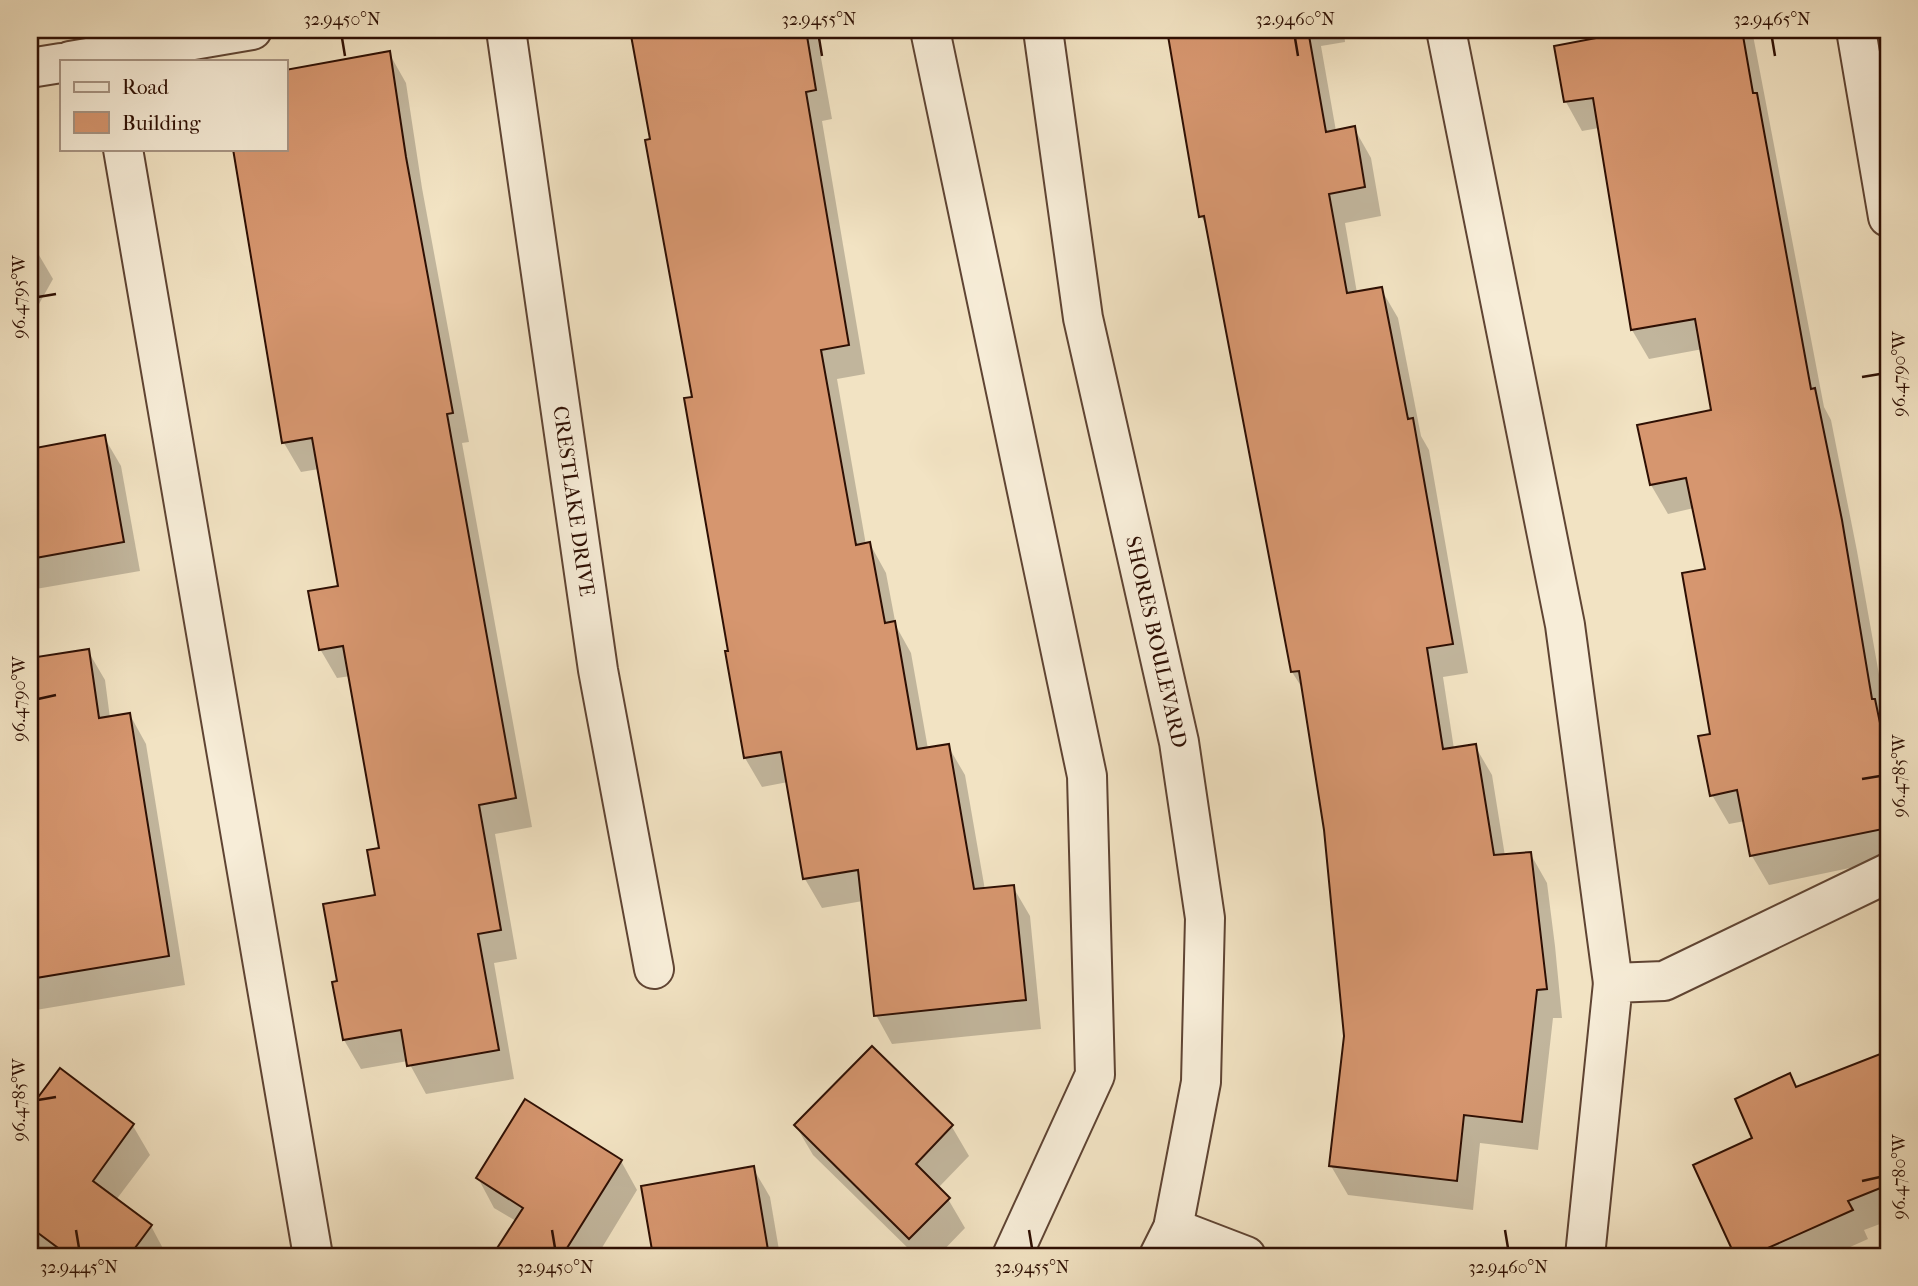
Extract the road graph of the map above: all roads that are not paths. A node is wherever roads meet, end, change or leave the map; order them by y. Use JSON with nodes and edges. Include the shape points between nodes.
{"nodes":[{"id":1,"x":252,"y":30,"type":"edge"},
{"id":2,"x":506,"y":30,"type":"edge"},
{"id":3,"x":930,"y":30,"type":"edge"},
{"id":4,"x":1043,"y":30,"type":"edge"},
{"id":5,"x":1446,"y":30,"type":"edge"},
{"id":6,"x":1856,"y":30,"type":"edge"},
{"id":7,"x":107,"y":58,"type":"edge"},
{"id":8,"x":82,"y":60,"type":"edge"},
{"id":9,"x":60,"y":63,"type":"edge"},
{"id":10,"x":30,"y":68,"type":"edge"},
{"id":11,"x":123,"y":150,"type":"edge"},
{"id":12,"x":1888,"y":217,"type":"edge"},
{"id":13,"x":1888,"y":873,"type":"edge"},
{"id":14,"x":654,"y":969,"type":"dead end"},
{"id":15,"x":1613,"y":983,"type":"junction"},
{"id":16,"x":1166,"y":1242,"type":"edge"},
{"id":17,"x":313,"y":1256,"type":"edge"},
{"id":18,"x":1012,"y":1256,"type":"edge"},
{"id":19,"x":1246,"y":1256,"type":"edge"},
{"id":20,"x":1585,"y":1256,"type":"edge"}],
"edges":[{"from":1,"to":7,"type":"street"},
{"from":2,"to":14,"type":"street","name":"CRESTLAKE DRIVE","via":[[598,670]]},
{"from":3,"to":18,"type":"street","via":[[1087,776],[1095,1075]]},
{"from":4,"to":16,"type":"street","name":"SHORES BOULEVARD","via":[[1083,318],[1179,743],[1205,918],[1201,1082]]},
{"from":5,"to":15,"type":"street","via":[[1565,625]]},
{"from":6,"to":12,"type":"street"},
{"from":7,"to":8,"type":"street"},
{"from":9,"to":10,"type":"street"},
{"from":11,"to":17,"type":"street"},
{"from":13,"to":15,"type":"street","via":[[1664,981]]},
{"from":15,"to":20,"type":"street"},
{"from":16,"to":19,"type":"street"}]}
